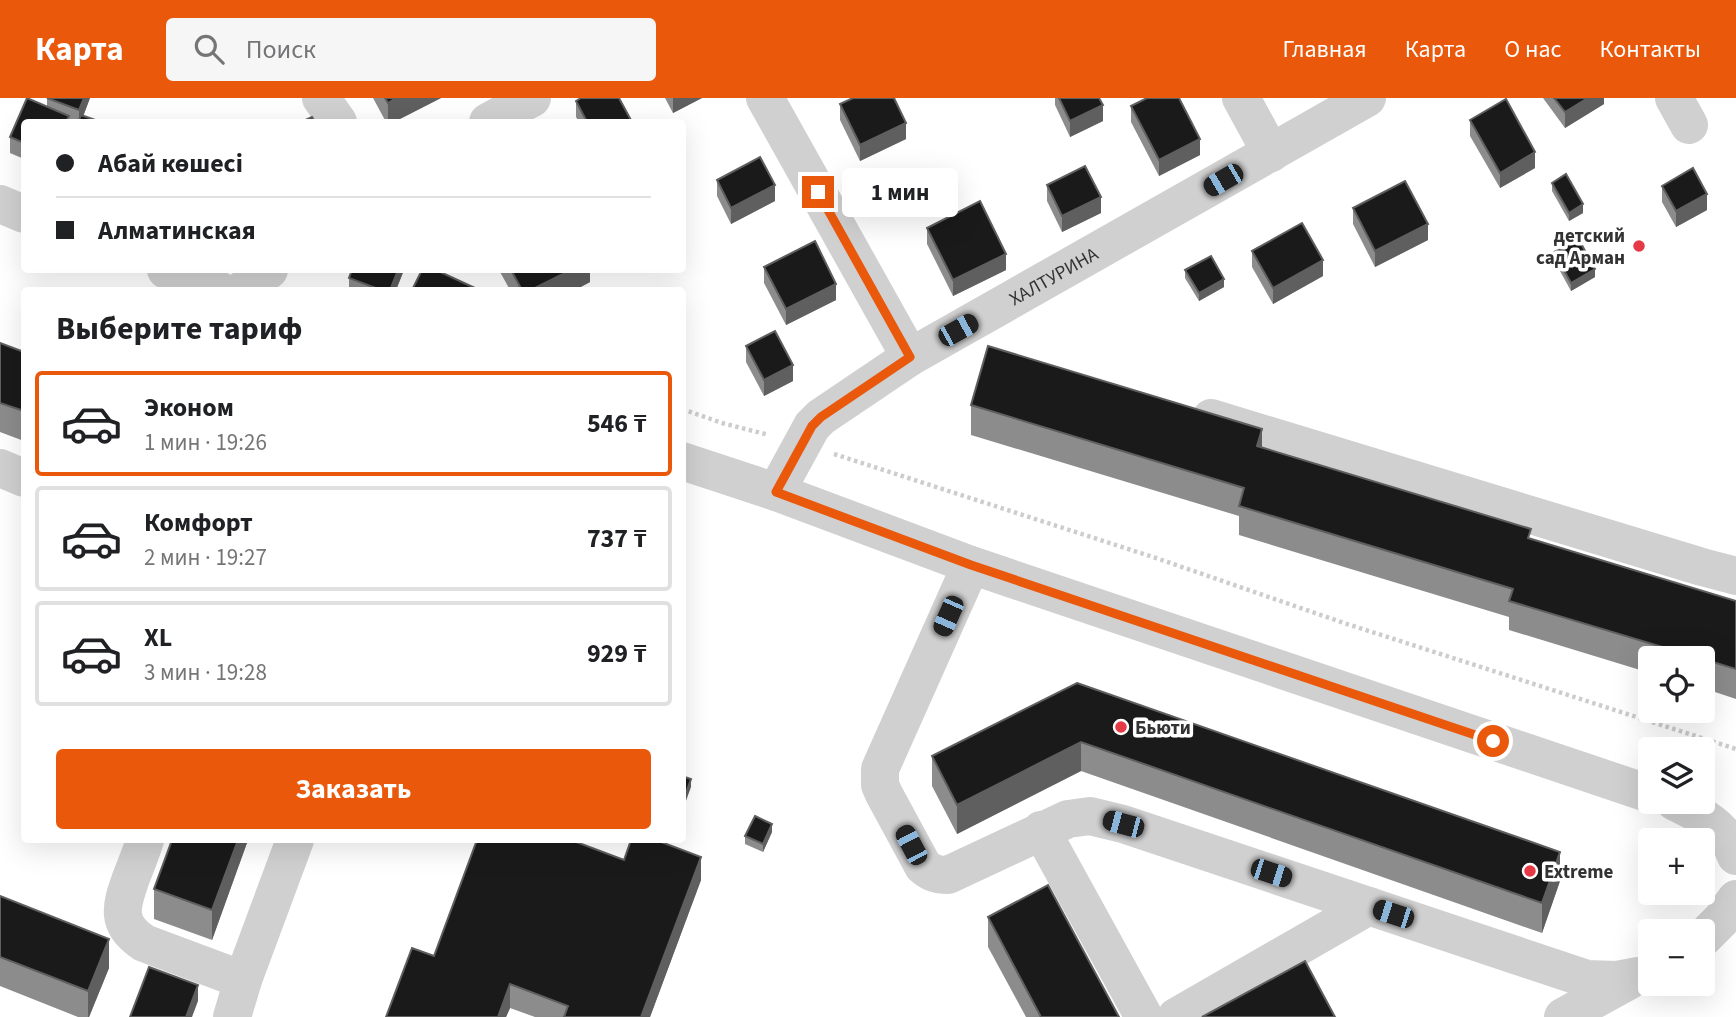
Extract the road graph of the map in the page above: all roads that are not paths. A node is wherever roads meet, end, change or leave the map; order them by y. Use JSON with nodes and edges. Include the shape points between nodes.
{"nodes":[{"id":1,"x":321,"y":98,"type":"edge"},
{"id":2,"x":532,"y":98,"type":"edge"},
{"id":3,"x":765,"y":98,"type":"edge"},
{"id":4,"x":1241,"y":98,"type":"edge"},
{"id":5,"x":1367,"y":98,"type":"edge"},
{"id":6,"x":336,"y":119,"type":"edge"},
{"id":7,"x":494,"y":119,"type":"edge"},
{"id":8,"x":1270,"y":153,"type":"junction"},
{"id":9,"x":0,"y":204,"type":"edge"},
{"id":10,"x":21,"y":213,"type":"edge"},
{"id":11,"x":174,"y":273,"type":"edge"},
{"id":12,"x":265,"y":273,"type":"edge"},
{"id":13,"x":211,"y":287,"type":"edge"},
{"id":14,"x":246,"y":287,"type":"edge"},
{"id":15,"x":910,"y":357,"type":"junction"},
{"id":16,"x":1174,"y":406,"type":"edge"},
{"id":17,"x":686,"y":462,"type":"edge"},
{"id":18,"x":0,"y":468,"type":"edge"},
{"id":19,"x":21,"y":477,"type":"edge"},
{"id":20,"x":776,"y":492,"type":"junction"},
{"id":21,"x":971,"y":565,"type":"junction"},
{"id":22,"x":1736,"y":576,"type":"edge"},
{"id":23,"x":1638,"y":790,"type":"edge"},
{"id":24,"x":1699,"y":814,"type":"edge"},
{"id":25,"x":1715,"y":814,"type":"edge"},
{"id":26,"x":1736,"y":820,"type":"edge"},
{"id":27,"x":1041,"y":831,"type":"junction"},
{"id":28,"x":144,"y":843,"type":"edge"},
{"id":29,"x":295,"y":843,"type":"edge"},
{"id":30,"x":1736,"y":856,"type":"edge"},
{"id":31,"x":1736,"y":899,"type":"edge"},
{"id":32,"x":1369,"y":906,"type":"junction"},
{"id":33,"x":1736,"y":924,"type":"edge"},
{"id":34,"x":1715,"y":927,"type":"edge"},
{"id":35,"x":1715,"y":934,"type":"edge"},
{"id":36,"x":1535,"y":961,"type":"junction"},
{"id":37,"x":1638,"y":975,"type":"edge"},
{"id":38,"x":1638,"y":976,"type":"edge"},
{"id":39,"x":243,"y":980,"type":"junction"},
{"id":40,"x":232,"y":1017,"type":"edge"},
{"id":41,"x":1144,"y":1017,"type":"edge"},
{"id":42,"x":1176,"y":1017,"type":"edge"},
{"id":43,"x":1545,"y":1017,"type":"edge"},
{"id":44,"x":1563,"y":1017,"type":"edge"}],
"edges":[{"from":1,"to":6,"type":"street"},
{"from":2,"to":7,"type":"street"},
{"from":3,"to":15,"type":"street"},
{"from":4,"to":8,"type":"street"},
{"from":5,"to":8,"type":"street","name":"ХАЛТУРИНА"},
{"from":8,"to":15,"type":"street","name":"ХАЛТУРИНА"},
{"from":9,"to":10,"type":"street"},
{"from":11,"to":13,"type":"street"},
{"from":12,"to":14,"type":"street"},
{"from":15,"to":20,"type":"street","name":"ХАЛТУРИНА","via":[[812,426]]},
{"from":16,"to":22,"type":"street"},
{"from":17,"to":20,"type":"street"},
{"from":18,"to":19,"type":"street"},
{"from":20,"to":21,"type":"street"},
{"from":21,"to":23,"type":"street"},
{"from":21,"to":27,"type":"street","via":[[880,768],[880,785],[923,866],[939,875],[956,872]]},
{"from":24,"to":30,"type":"street","via":[[1726,836]]},
{"from":25,"to":26,"type":"street"},
{"from":27,"to":32,"type":"street","via":[[1068,818],[1101,818]]},
{"from":27,"to":41,"type":"street"},
{"from":28,"to":39,"type":"street","via":[[123,901],[122,914],[132,935]]},
{"from":29,"to":39,"type":"street"},
{"from":31,"to":34,"type":"street"},
{"from":32,"to":36,"type":"street"},
{"from":32,"to":42,"type":"street"},
{"from":33,"to":35,"type":"street"},
{"from":36,"to":37,"type":"street","via":[[1587,979],[1618,980]]},
{"from":36,"to":43,"type":"street","via":[[1548,984],[1550,1004]]},
{"from":38,"to":44,"type":"street"},
{"from":39,"to":40,"type":"street"}]}
